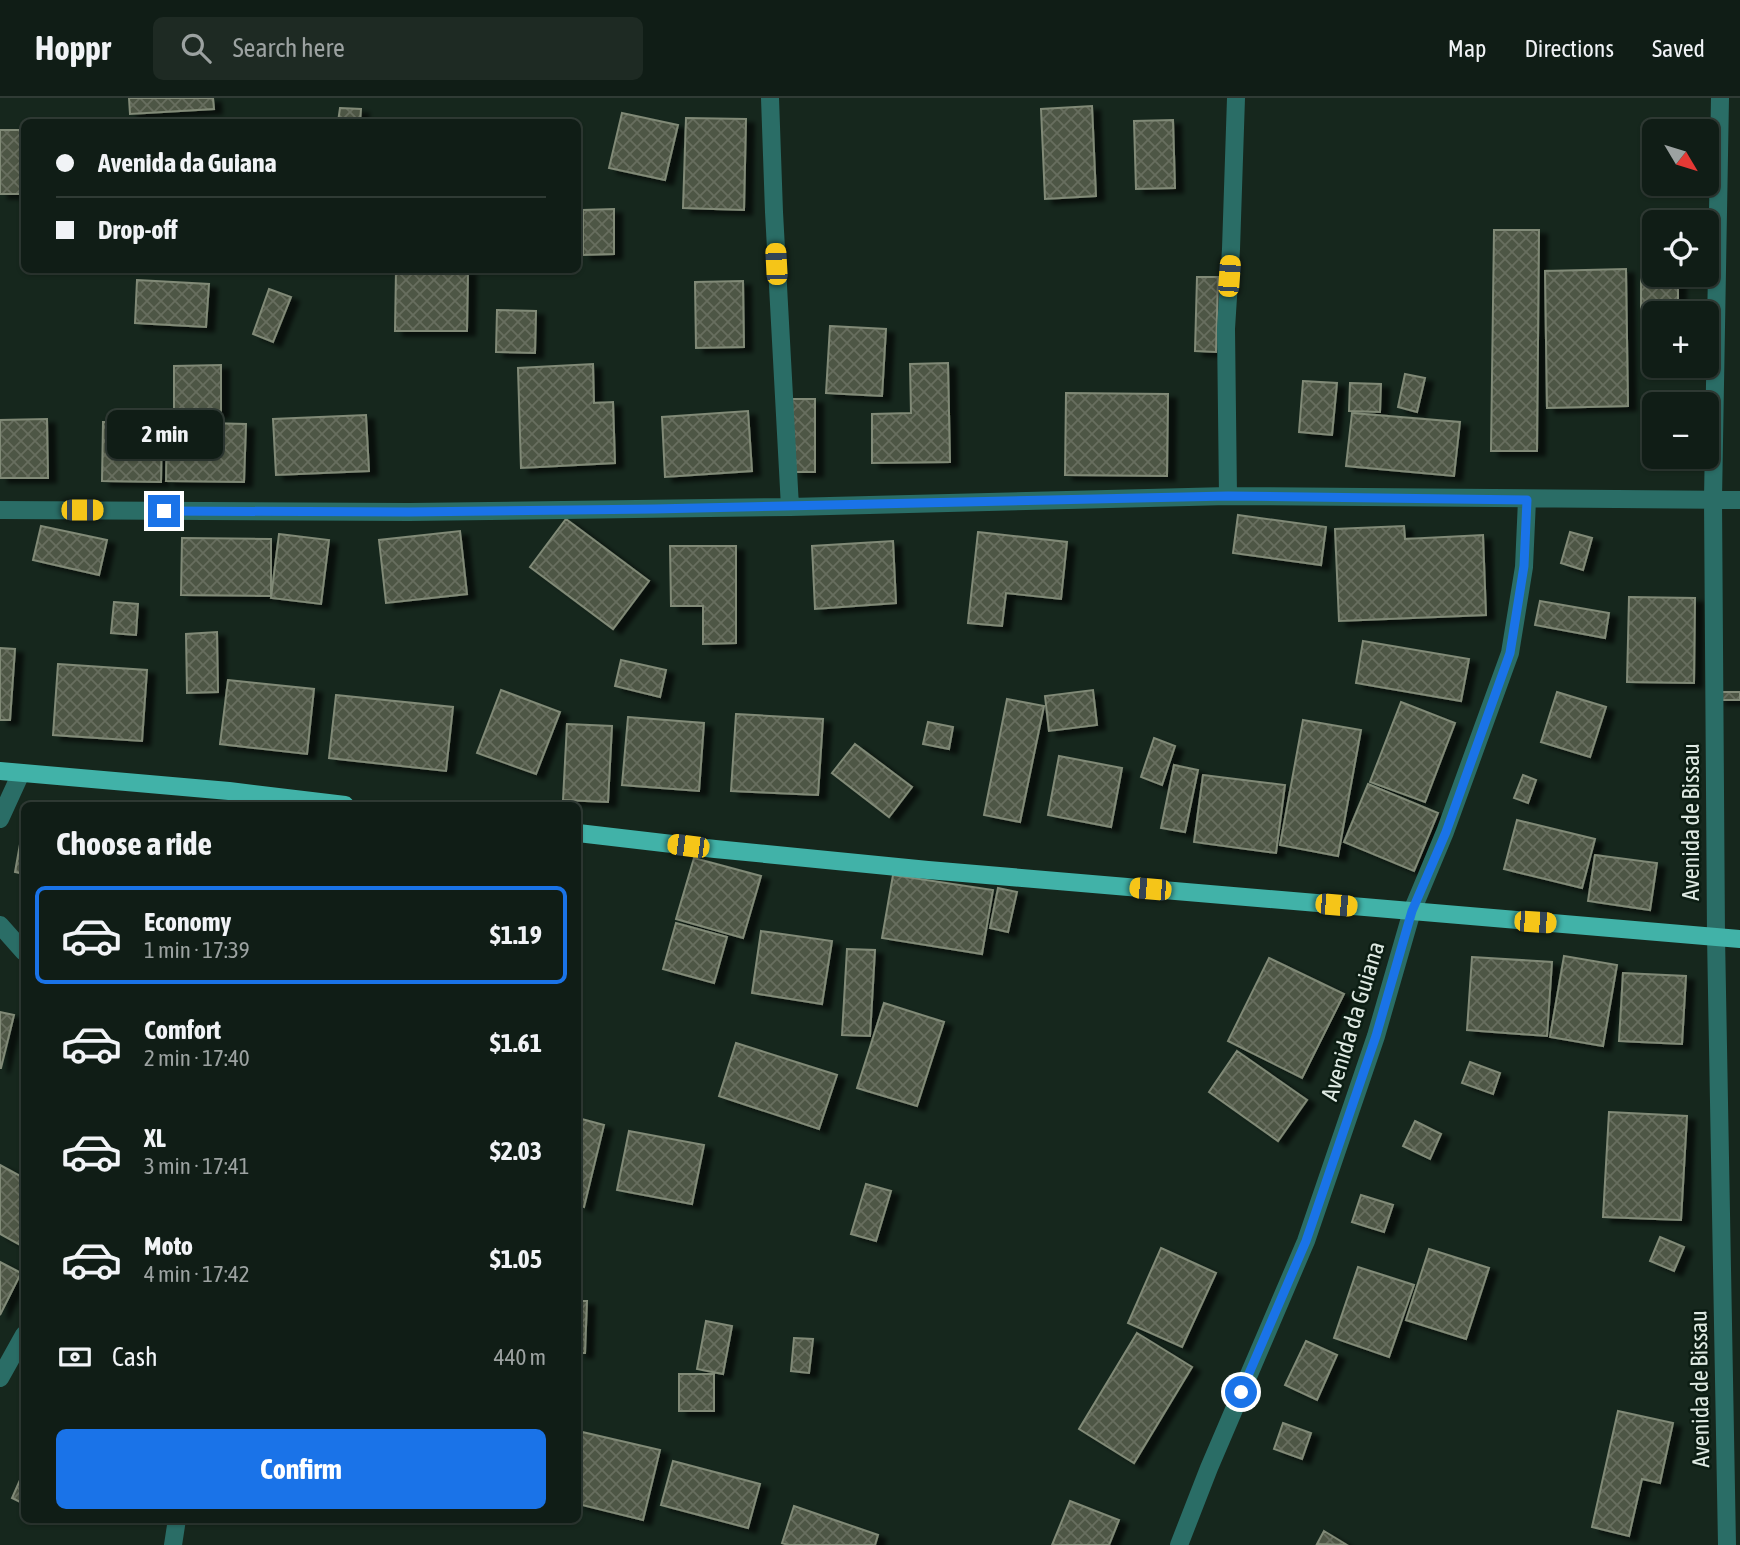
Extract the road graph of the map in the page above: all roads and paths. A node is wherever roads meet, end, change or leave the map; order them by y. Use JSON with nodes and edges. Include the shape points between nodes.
{"nodes":[{"id":1,"x":770,"y":98,"type":"edge"},
{"id":2,"x":1236,"y":98,"type":"edge"},
{"id":3,"x":1720,"y":98,"type":"edge"},
{"id":4,"x":1228,"y":496,"type":"junction"},
{"id":5,"x":1713,"y":499,"type":"junction"},
{"id":6,"x":1740,"y":499,"type":"edge"},
{"id":7,"x":1527,"y":500,"type":"junction"},
{"id":8,"x":790,"y":507,"type":"junction"},
{"id":9,"x":0,"y":510,"type":"edge"},
{"id":10,"x":0,"y":771,"type":"edge"},
{"id":11,"x":21,"y":773,"type":"junction"},
{"id":12,"x":320,"y":802,"type":"edge"},
{"id":13,"x":0,"y":819,"type":"edge"},
{"id":14,"x":581,"y":833,"type":"edge"},
{"id":15,"x":1412,"y":911,"type":"junction"},
{"id":16,"x":0,"y":925,"type":"edge"},
{"id":17,"x":1716,"y":936,"type":"junction"},
{"id":18,"x":1740,"y":939,"type":"edge"},
{"id":19,"x":21,"y":949,"type":"edge"},
{"id":20,"x":21,"y":1340,"type":"edge"},
{"id":21,"x":0,"y":1378,"type":"edge"},
{"id":22,"x":176,"y":1523,"type":"edge"},
{"id":23,"x":173,"y":1545,"type":"edge"},
{"id":24,"x":1179,"y":1545,"type":"edge"},
{"id":25,"x":1727,"y":1545,"type":"edge"}],
"edges":[{"from":1,"to":8,"type":"street"},
{"from":2,"to":4,"type":"street","via":[[1226,329]]},
{"from":3,"to":5,"type":"street","name":"Avenida de Bissau"},
{"from":4,"to":7,"type":"street"},
{"from":4,"to":8,"type":"street"},
{"from":5,"to":6,"type":"street"},
{"from":5,"to":7,"type":"street"},
{"from":5,"to":17,"type":"street","name":"Avenida de Bissau"},
{"from":7,"to":15,"type":"street","name":"Avenida da Guiana","via":[[1524,566],[1510,653],[1446,832]]},
{"from":8,"to":9,"type":"street","via":[[409,512]]},
{"from":10,"to":11,"type":"main road"},
{"from":11,"to":12,"type":"main road"},
{"from":11,"to":13,"type":"street"},
{"from":14,"to":15,"type":"main road","via":[[914,869]]},
{"from":15,"to":17,"type":"main road"},
{"from":15,"to":24,"type":"street","name":"Avenida da Guiana","via":[[1376,1036],[1306,1241]]},
{"from":16,"to":19,"type":"street"},
{"from":17,"to":18,"type":"main road"},
{"from":17,"to":25,"type":"street","name":"Avenida de Bissau"},
{"from":20,"to":21,"type":"street"},
{"from":22,"to":23,"type":"street"}]}
